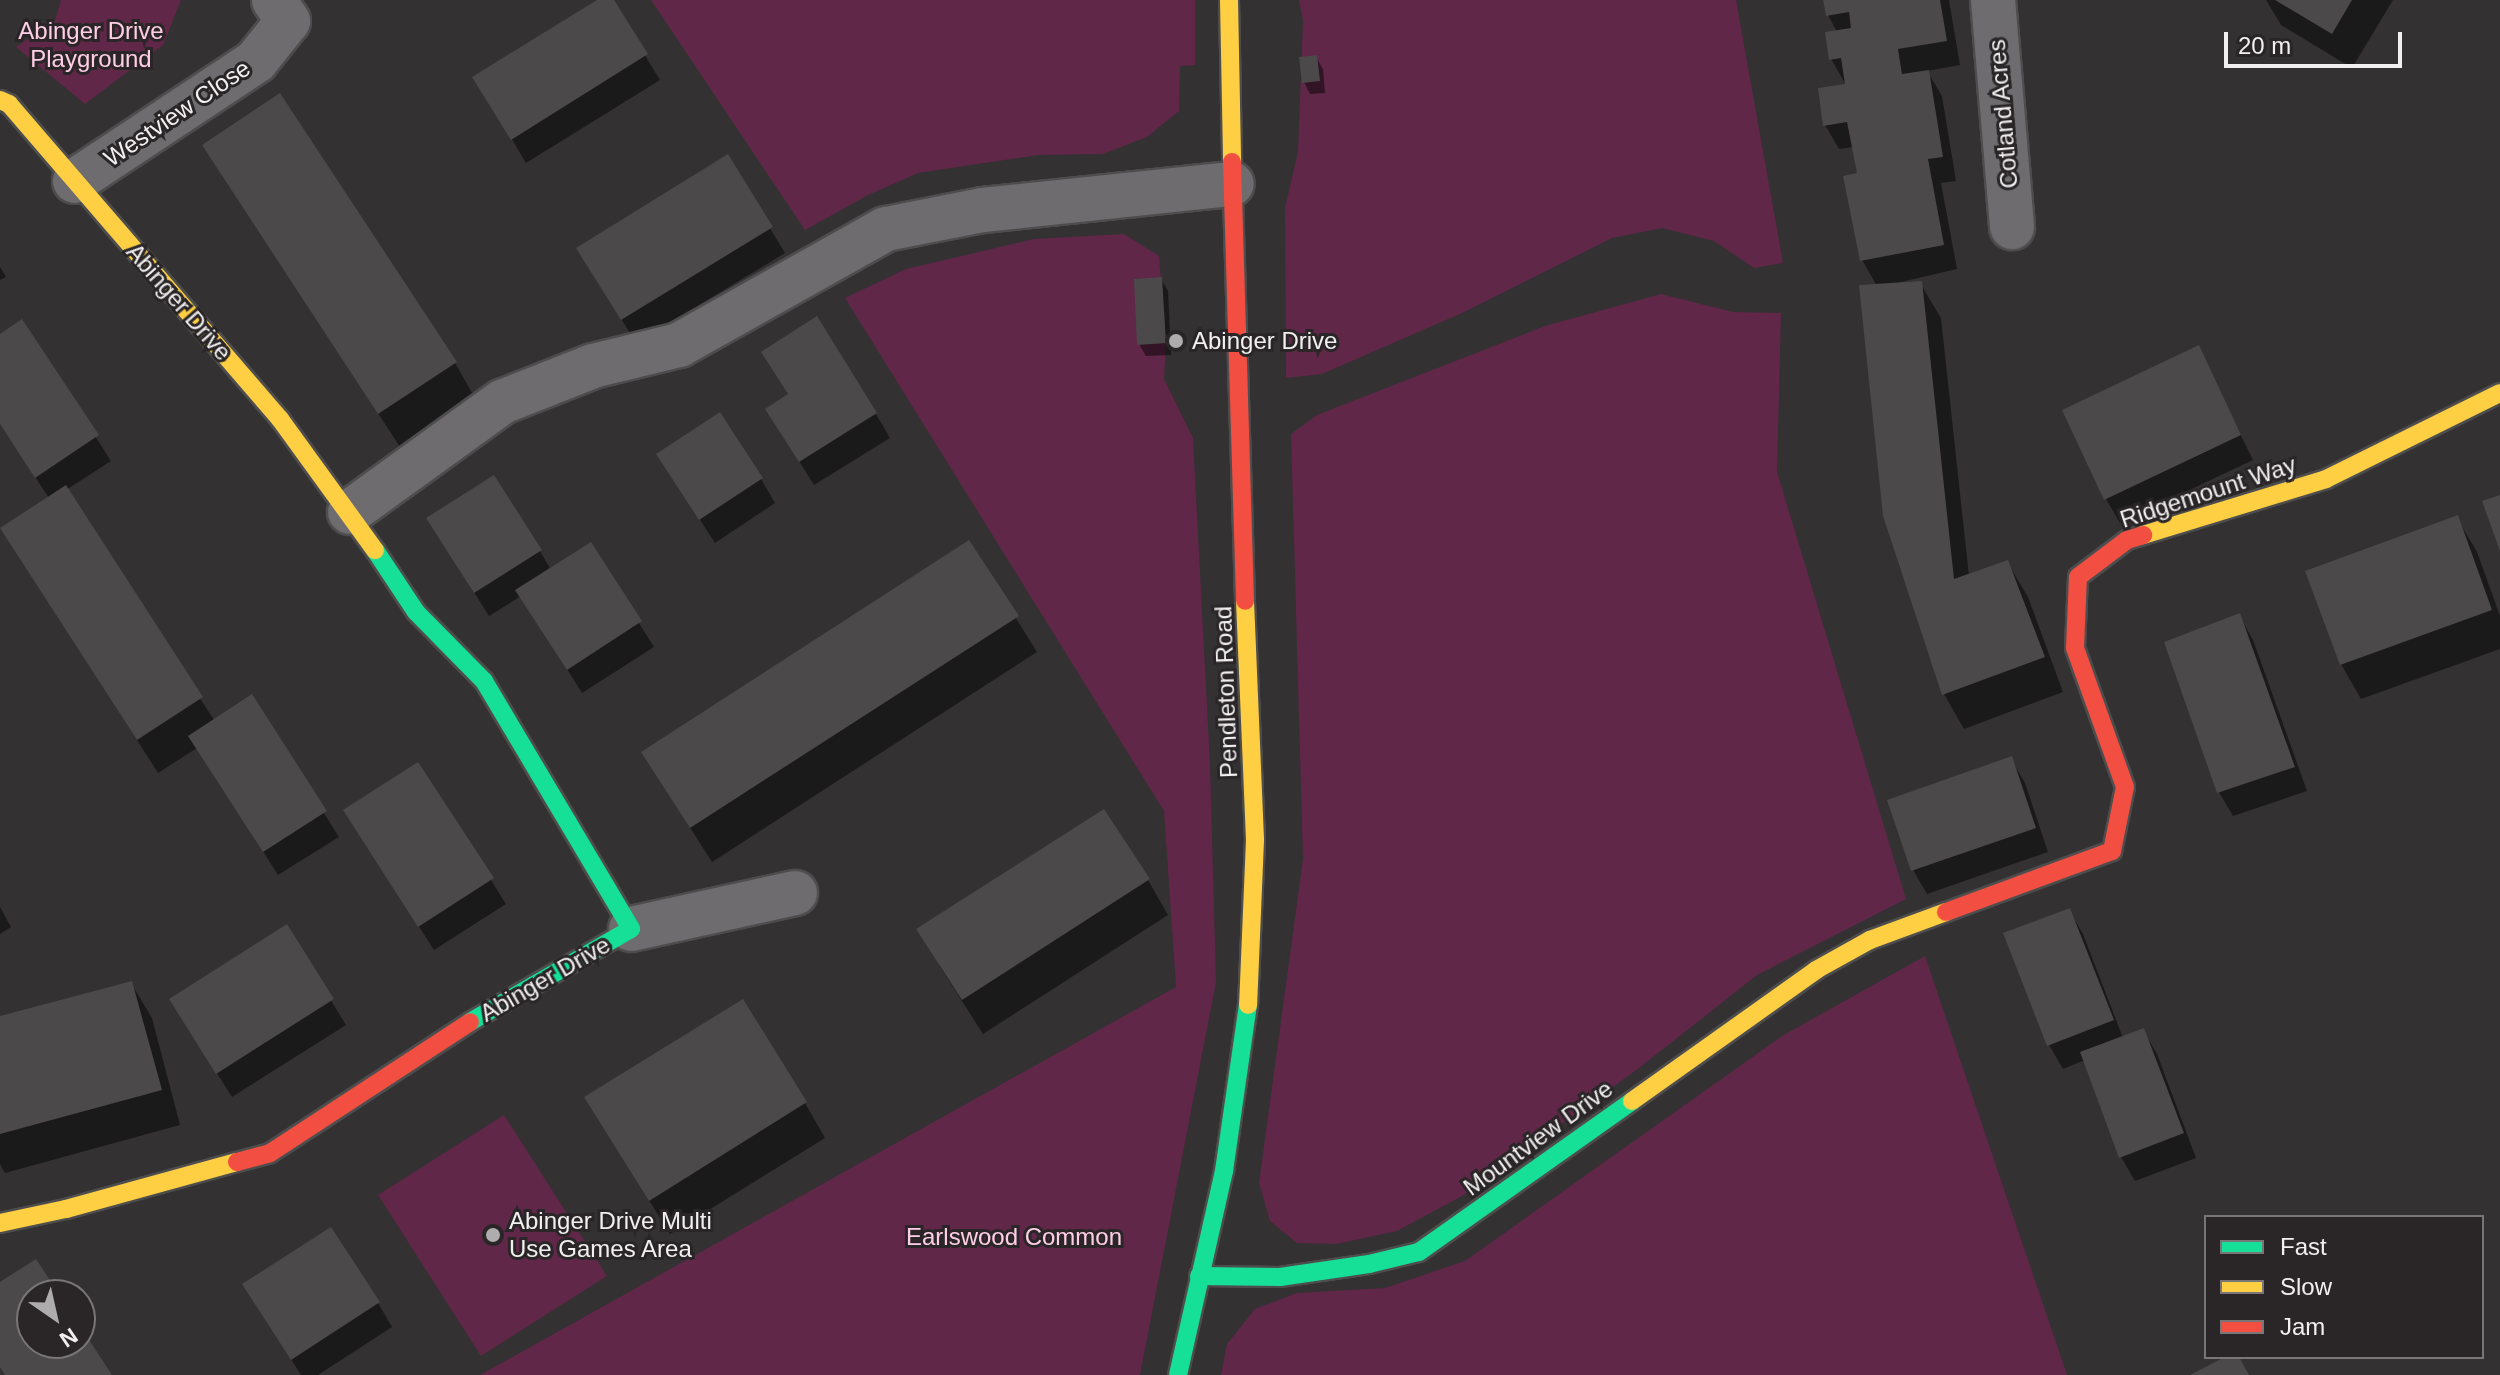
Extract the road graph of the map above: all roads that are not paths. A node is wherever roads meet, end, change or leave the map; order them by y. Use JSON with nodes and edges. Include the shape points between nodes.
{"nodes":[{"id":1,"x":274,"y":0,"type":"edge"},
{"id":2,"x":1229,"y":0,"type":"edge"},
{"id":3,"x":1993,"y":0,"type":"edge"},
{"id":4,"x":0,"y":100,"type":"edge"},
{"id":5,"x":75,"y":181,"type":"junction"},
{"id":6,"x":1232,"y":184,"type":"junction"},
{"id":7,"x":2012,"y":227,"type":"dead end"},
{"id":8,"x":2500,"y":393,"type":"edge"},
{"id":9,"x":350,"y":512,"type":"junction"},
{"id":10,"x":795,"y":893,"type":"dead end"},
{"id":11,"x":631,"y":929,"type":"junction"},
{"id":12,"x":1870,"y":940,"type":"joint"},
{"id":13,"x":0,"y":1223,"type":"edge"},
{"id":14,"x":1199,"y":1276,"type":"junction"},
{"id":15,"x":1178,"y":1375,"type":"edge"}],
"edges":[{"from":1,"to":5,"type":"street","name":"Westview Close","via":[[288,21],[256,61]]},
{"from":2,"to":6,"type":"street","name":"Pendleton Road"},
{"from":3,"to":7,"type":"street","name":"Cotland Acres"},
{"from":4,"to":5,"type":"street","name":"Abinger Drive"},
{"from":5,"to":9,"type":"street","name":"Abinger Drive","via":[[280,419]]},
{"from":6,"to":9,"type":"street","via":[[983,210],[886,229],[679,345],[593,366],[502,402]]},
{"from":6,"to":14,"type":"street","name":"Pendleton Road","via":[[1255,840],[1252,971],[1224,1171]]},
{"from":8,"to":12,"type":"street","name":"Ridgemount Way","via":[[2326,479],[2127,540],[2078,577],[2075,648],[2125,787],[2112,851]]},
{"from":9,"to":11,"type":"street","name":"Abinger Drive","via":[[416,612],[484,681]]},
{"from":10,"to":11,"type":"street"},
{"from":11,"to":13,"type":"street","name":"Abinger Drive","via":[[457,1030],[270,1153]]},
{"from":12,"to":14,"type":"street","name":"Mountview Drive","via":[[1816,970],[1419,1252],[1280,1277]]},
{"from":14,"to":15,"type":"street","name":"Pendleton Road"}]}
